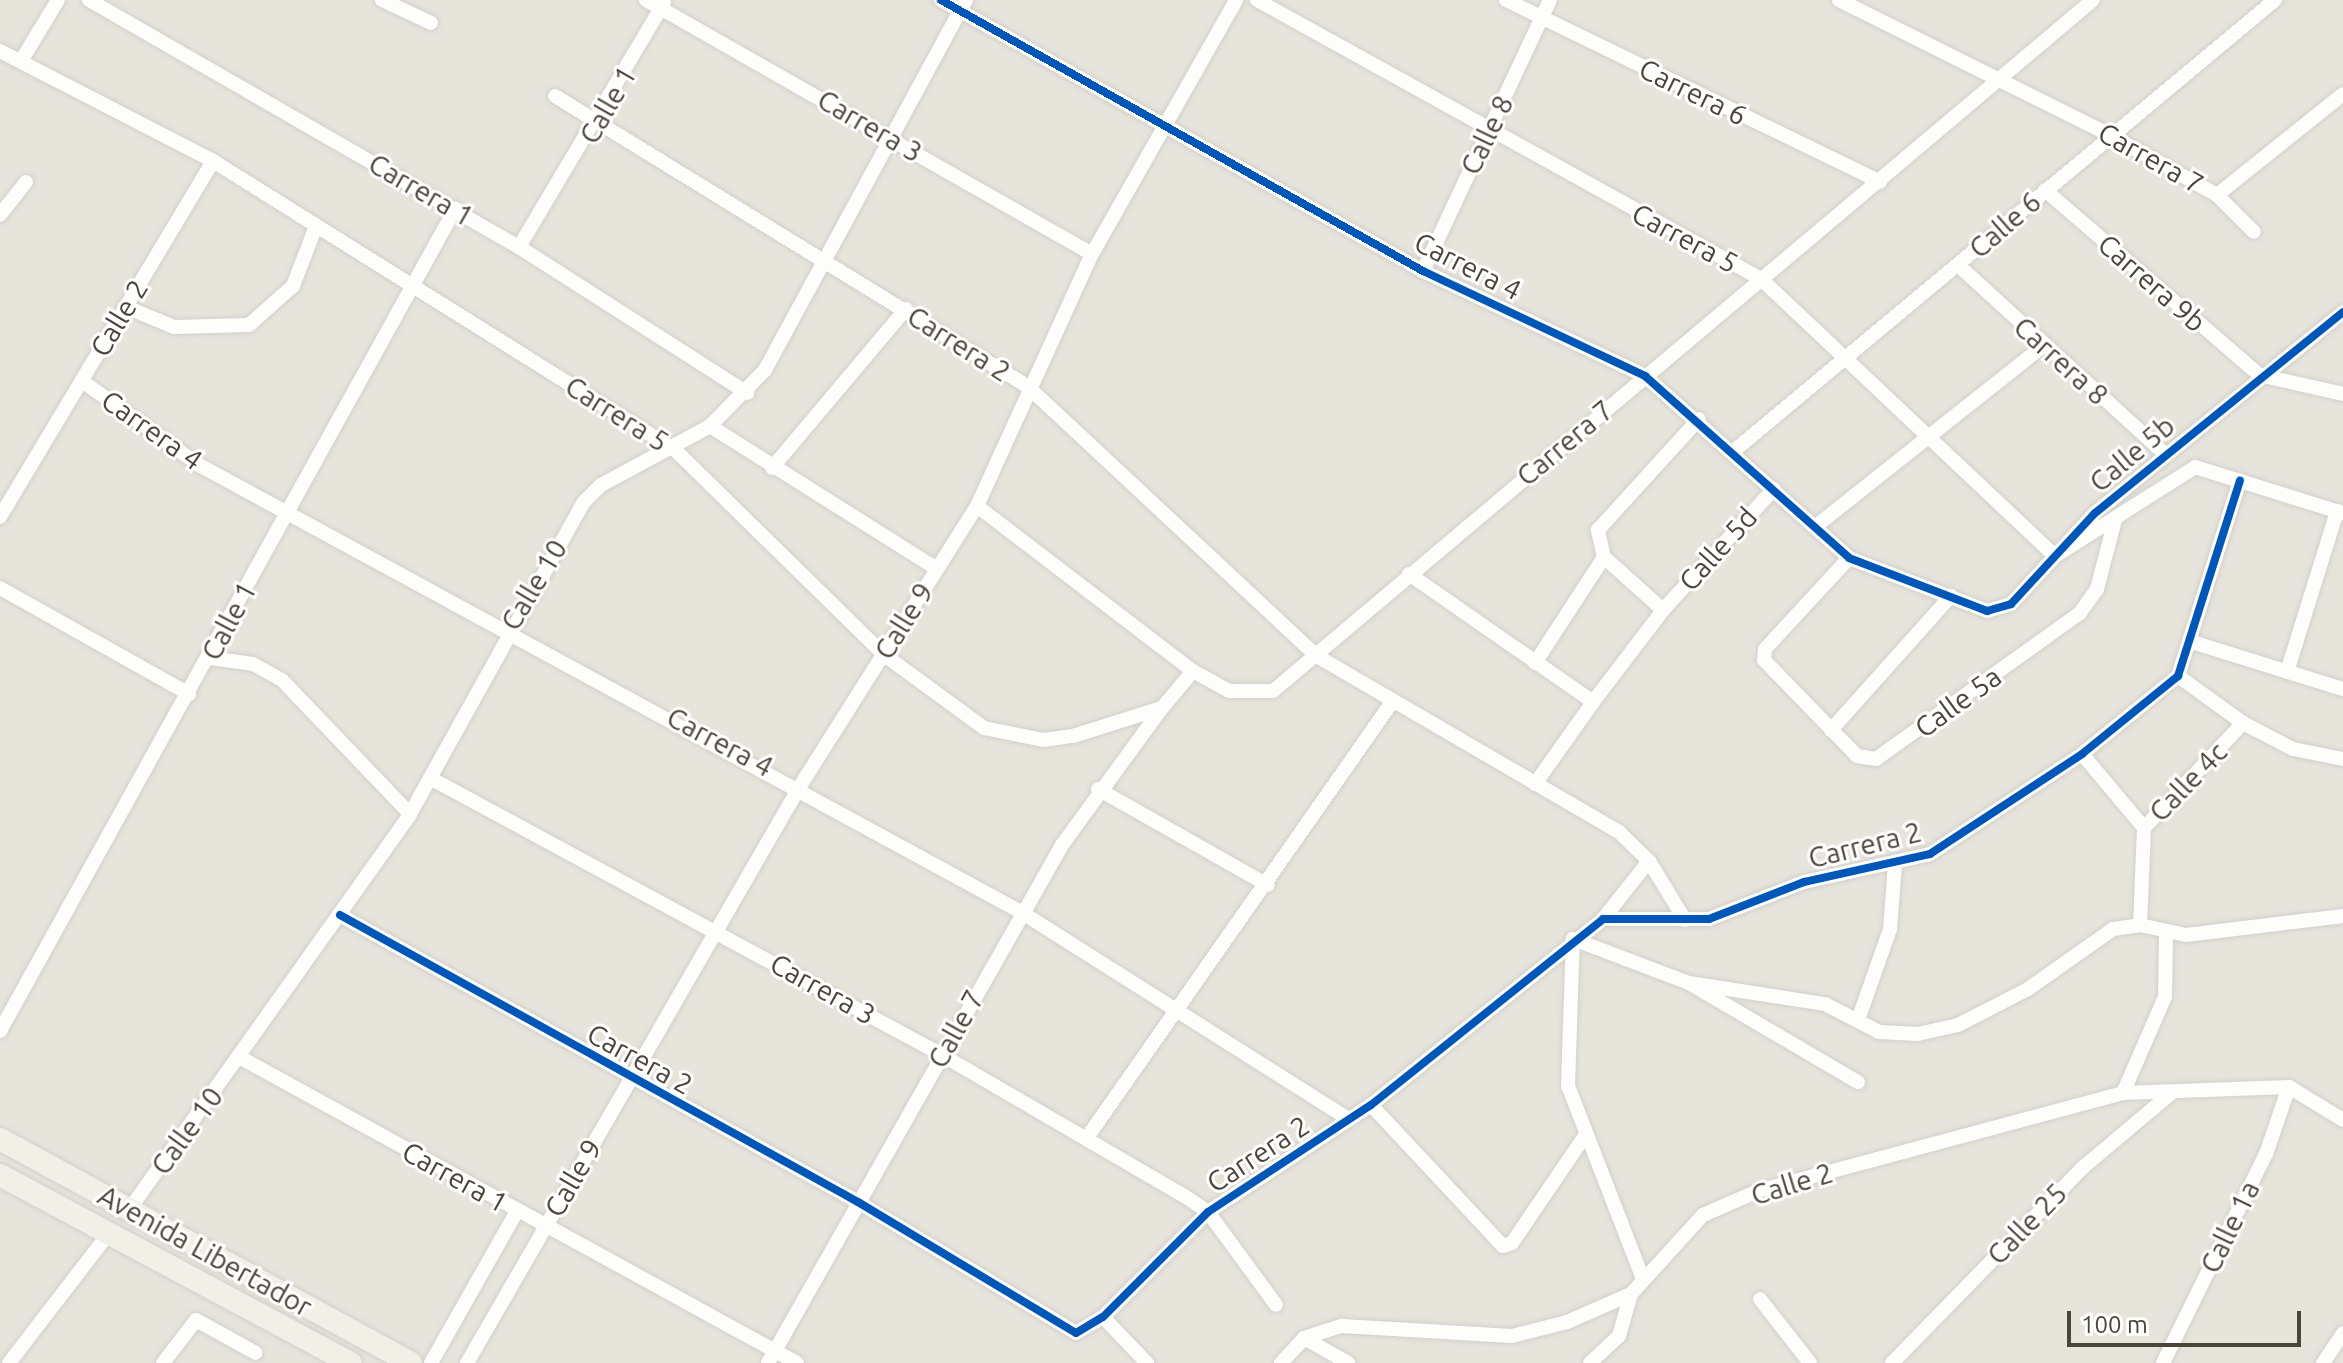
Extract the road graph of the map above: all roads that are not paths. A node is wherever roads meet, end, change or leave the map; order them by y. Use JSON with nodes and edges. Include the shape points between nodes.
{"nodes":[{"id":1,"x":58,"y":0,"type":"edge"},
{"id":2,"x":89,"y":0,"type":"edge"},
{"id":3,"x":382,"y":0,"type":"edge"},
{"id":4,"x":646,"y":0,"type":"edge"},
{"id":5,"x":941,"y":0,"type":"edge"},
{"id":6,"x":1236,"y":0,"type":"edge"},
{"id":7,"x":1257,"y":0,"type":"edge"},
{"id":8,"x":1506,"y":0,"type":"edge"},
{"id":9,"x":1550,"y":0,"type":"edge"},
{"id":10,"x":1839,"y":0,"type":"edge"},
{"id":11,"x":2093,"y":0,"type":"edge"},
{"id":12,"x":2275,"y":0,"type":"edge"},
{"id":13,"x":664,"y":4,"type":"edge"},
{"id":14,"x":963,"y":5,"type":"edge"},
{"id":15,"x":1543,"y":20,"type":"junction"},
{"id":16,"x":431,"y":23,"type":"dead end"},
{"id":17,"x":0,"y":51,"type":"edge"},
{"id":18,"x":21,"y":61,"type":"junction"},
{"id":19,"x":1999,"y":77,"type":"junction"},
{"id":20,"x":2343,"y":94,"type":"edge"},
{"id":21,"x":555,"y":96,"type":"dead end"},
{"id":22,"x":1165,"y":122,"type":"junction"},
{"id":23,"x":598,"y":124,"type":"junction"},
{"id":24,"x":1488,"y":132,"type":"junction"},
{"id":25,"x":2110,"y":135,"type":"junction"},
{"id":26,"x":889,"y":137,"type":"junction"},
{"id":27,"x":213,"y":161,"type":"junction"},
{"id":28,"x":26,"y":182,"type":"dead end"},
{"id":29,"x":1880,"y":182,"type":"junction"},
{"id":30,"x":2045,"y":190,"type":"junction"},
{"id":31,"x":2217,"y":195,"type":"junction"},
{"id":32,"x":455,"y":209,"type":"junction"},
{"id":33,"x":0,"y":215,"type":"edge"},
{"id":34,"x":316,"y":226,"type":"junction"},
{"id":35,"x":2254,"y":232,"type":"dead end"},
{"id":36,"x":519,"y":247,"type":"junction"},
{"id":37,"x":1092,"y":254,"type":"junction"},
{"id":38,"x":825,"y":263,"type":"junction"},
{"id":39,"x":1958,"y":265,"type":"junction"},
{"id":40,"x":1423,"y":271,"type":"junction"},
{"id":41,"x":1761,"y":279,"type":"junction"},
{"id":42,"x":408,"y":285,"type":"junction"},
{"id":43,"x":126,"y":307,"type":"junction"},
{"id":44,"x":906,"y":309,"type":"junction"},
{"id":45,"x":2343,"y":312,"type":"edge"},
{"id":46,"x":2043,"y":346,"type":"junction"},
{"id":47,"x":1846,"y":355,"type":"junction"},
{"id":48,"x":2259,"y":375,"type":"junction"},
{"id":49,"x":1645,"y":376,"type":"junction"},
{"id":50,"x":82,"y":381,"type":"junction"},
{"id":51,"x":1027,"y":386,"type":"junction"},
{"id":52,"x":747,"y":393,"type":"junction"},
{"id":53,"x":2343,"y":394,"type":"edge"},
{"id":54,"x":1699,"y":419,"type":"junction"},
{"id":55,"x":710,"y":426,"type":"junction"},
{"id":56,"x":1928,"y":437,"type":"junction"},
{"id":57,"x":675,"y":450,"type":"junction"},
{"id":58,"x":1735,"y":450,"type":"junction"},
{"id":59,"x":2166,"y":455,"type":"junction"},
{"id":60,"x":772,"y":468,"type":"junction"},
{"id":61,"x":2240,"y":481,"type":"junction"},
{"id":62,"x":1774,"y":489,"type":"junction"},
{"id":63,"x":977,"y":506,"type":"junction"},
{"id":64,"x":285,"y":512,"type":"junction"},
{"id":65,"x":2340,"y":512,"type":"edge"},
{"id":66,"x":0,"y":517,"type":"edge"},
{"id":67,"x":2115,"y":520,"type":"junction"},
{"id":68,"x":1816,"y":526,"type":"junction"},
{"id":69,"x":2055,"y":556,"type":"junction"},
{"id":70,"x":1604,"y":557,"type":"junction"},
{"id":71,"x":1849,"y":558,"type":"junction"},
{"id":72,"x":937,"y":569,"type":"junction"},
{"id":73,"x":1409,"y":574,"type":"junction"},
{"id":74,"x":0,"y":588,"type":"edge"},
{"id":75,"x":1951,"y":596,"type":"junction"},
{"id":76,"x":1663,"y":610,"type":"junction"},
{"id":77,"x":507,"y":629,"type":"junction"},
{"id":78,"x":2192,"y":642,"type":"junction"},
{"id":79,"x":883,"y":654,"type":"junction"},
{"id":80,"x":1315,"y":655,"type":"junction"},
{"id":81,"x":210,"y":658,"type":"junction"},
{"id":82,"x":1535,"y":663,"type":"junction"},
{"id":83,"x":1193,"y":671,"type":"junction"},
{"id":84,"x":2287,"y":672,"type":"junction"},
{"id":85,"x":2178,"y":676,"type":"junction"},
{"id":86,"x":2343,"y":689,"type":"edge"},
{"id":87,"x":189,"y":694,"type":"junction"},
{"id":88,"x":1593,"y":702,"type":"junction"},
{"id":89,"x":1390,"y":705,"type":"junction"},
{"id":90,"x":1162,"y":708,"type":"junction"},
{"id":91,"x":2243,"y":723,"type":"junction"},
{"id":92,"x":1831,"y":730,"type":"junction"},
{"id":93,"x":2082,"y":754,"type":"junction"},
{"id":94,"x":2343,"y":759,"type":"edge"},
{"id":95,"x":430,"y":778,"type":"junction"},
{"id":96,"x":1535,"y":784,"type":"junction"},
{"id":97,"x":800,"y":786,"type":"junction"},
{"id":98,"x":1098,"y":789,"type":"junction"},
{"id":99,"x":410,"y":814,"type":"junction"},
{"id":100,"x":2144,"y":828,"type":"junction"},
{"id":101,"x":1649,"y":861,"type":"junction"},
{"id":102,"x":1895,"y":864,"type":"junction"},
{"id":103,"x":1268,"y":885,"type":"junction"},
{"id":104,"x":1021,"y":912,"type":"junction"},
{"id":105,"x":340,"y":915,"type":"junction"},
{"id":106,"x":2343,"y":916,"type":"edge"},
{"id":107,"x":1603,"y":919,"type":"junction"},
{"id":108,"x":1685,"y":920,"type":"junction"},
{"id":109,"x":2140,"y":925,"type":"junction"},
{"id":110,"x":716,"y":930,"type":"junction"},
{"id":111,"x":2166,"y":932,"type":"junction"},
{"id":112,"x":1573,"y":939,"type":"junction"},
{"id":113,"x":1689,"y":983,"type":"junction"},
{"id":114,"x":1174,"y":1011,"type":"junction"},
{"id":115,"x":1858,"y":1020,"type":"junction"},
{"id":116,"x":0,"y":1031,"type":"edge"},
{"id":117,"x":942,"y":1055,"type":"junction"},
{"id":118,"x":241,"y":1058,"type":"junction"},
{"id":119,"x":631,"y":1079,"type":"junction"},
{"id":120,"x":1858,"y":1082,"type":"dead end"},
{"id":121,"x":2289,"y":1087,"type":"junction"},
{"id":122,"x":2123,"y":1093,"type":"junction"},
{"id":123,"x":2170,"y":1094,"type":"junction"},
{"id":124,"x":1371,"y":1105,"type":"junction"},
{"id":125,"x":1349,"y":1119,"type":"junction"},
{"id":126,"x":2343,"y":1120,"type":"edge"},
{"id":127,"x":1586,"y":1134,"type":"junction"},
{"id":128,"x":0,"y":1139,"type":"edge"},
{"id":129,"x":1086,"y":1139,"type":"junction"},
{"id":130,"x":0,"y":1175,"type":"edge"},
{"id":131,"x":858,"y":1202,"type":"junction"},
{"id":132,"x":129,"y":1210,"type":"junction"},
{"id":133,"x":517,"y":1211,"type":"junction"},
{"id":134,"x":1208,"y":1212,"type":"junction"},
{"id":135,"x":545,"y":1227,"type":"junction"},
{"id":136,"x":109,"y":1233,"type":"junction"},
{"id":137,"x":1643,"y":1279,"type":"junction"},
{"id":138,"x":1631,"y":1294,"type":"junction"},
{"id":139,"x":1760,"y":1299,"type":"dead end"},
{"id":140,"x":1276,"y":1305,"type":"dead end"},
{"id":141,"x":1103,"y":1317,"type":"junction"},
{"id":142,"x":2343,"y":1333,"type":"edge"},
{"id":143,"x":1304,"y":1338,"type":"junction"},
{"id":144,"x":256,"y":1353,"type":"dead end"},
{"id":145,"x":772,"y":1357,"type":"edge"},
{"id":146,"x":9,"y":1363,"type":"edge"},
{"id":147,"x":163,"y":1363,"type":"edge"},
{"id":148,"x":351,"y":1363,"type":"edge"},
{"id":149,"x":411,"y":1363,"type":"edge"},
{"id":150,"x":431,"y":1363,"type":"edge"},
{"id":151,"x":467,"y":1363,"type":"edge"},
{"id":152,"x":797,"y":1363,"type":"edge"},
{"id":153,"x":1147,"y":1363,"type":"edge"},
{"id":154,"x":1281,"y":1363,"type":"edge"},
{"id":155,"x":1348,"y":1363,"type":"edge"},
{"id":156,"x":1590,"y":1363,"type":"edge"},
{"id":157,"x":1810,"y":1363,"type":"edge"},
{"id":158,"x":1892,"y":1363,"type":"edge"},
{"id":159,"x":2163,"y":1363,"type":"edge"},
{"id":160,"x":2323,"y":1363,"type":"edge"}],
"edges":[{"from":1,"to":18,"type":"street"},
{"from":2,"to":32,"type":"street","name":"Carrera 1"},
{"from":3,"to":16,"type":"street"},
{"from":4,"to":13,"type":"street","name":"Carrera 3"},
{"from":5,"to":14,"type":"street","name":"Carrera 4"},
{"from":6,"to":22,"type":"street","name":"Calle 9"},
{"from":7,"to":24,"type":"street","name":"Carrera 5"},
{"from":8,"to":15,"type":"street","name":"Carrera 6"},
{"from":9,"to":15,"type":"street","name":"Calle 8"},
{"from":10,"to":19,"type":"street","name":"Carrera 7"},
{"from":11,"to":19,"type":"street","name":"Carrera 7"},
{"from":12,"to":25,"type":"street","name":"Calle 6"},
{"from":13,"to":23,"type":"street","name":"Calle 1"},
{"from":13,"to":26,"type":"street","name":"Carrera 3"},
{"from":14,"to":22,"type":"street","name":"Carrera 4"},
{"from":14,"to":26,"type":"street","name":"Calle 10"},
{"from":15,"to":24,"type":"street","name":"Calle 8"},
{"from":15,"to":29,"type":"street","name":"Carrera 6"},
{"from":17,"to":18,"type":"street","name":"Carrera 5"},
{"from":18,"to":27,"type":"street","name":"Carrera 5"},
{"from":19,"to":25,"type":"street","name":"Carrera 7"},
{"from":19,"to":29,"type":"street","name":"Carrera 7"},
{"from":20,"to":31,"type":"street"},
{"from":21,"to":23,"type":"street","name":"Carrera 2"},
{"from":22,"to":37,"type":"street","name":"Calle 9"},
{"from":22,"to":40,"type":"street","name":"Carrera 4"},
{"from":23,"to":36,"type":"street","name":"Calle 1"},
{"from":23,"to":38,"type":"street","name":"Carrera 2"},
{"from":24,"to":40,"type":"street","name":"Calle 8"},
{"from":24,"to":41,"type":"street","name":"Carrera 5"},
{"from":25,"to":30,"type":"street","name":"Calle 6"},
{"from":25,"to":31,"type":"street","name":"Carrera 7"},
{"from":26,"to":37,"type":"street","name":"Carrera 3"},
{"from":26,"to":38,"type":"street","name":"Calle 10"},
{"from":27,"to":34,"type":"street","name":"Carrera 5"},
{"from":27,"to":43,"type":"street","name":"Calle 2"},
{"from":28,"to":33,"type":"street"},
{"from":29,"to":41,"type":"street","name":"Carrera 7"},
{"from":30,"to":39,"type":"street","name":"Calle 6"},
{"from":30,"to":48,"type":"street","name":"Carrera 9b"},
{"from":31,"to":35,"type":"street","name":"Carrera 7"},
{"from":32,"to":36,"type":"street","name":"Carrera 1"},
{"from":32,"to":42,"type":"street","name":"Calle 1"},
{"from":34,"to":42,"type":"street","name":"Carrera 5"},
{"from":34,"to":43,"type":"street","via":[[293,286],[249,325],[174,327]]},
{"from":36,"to":52,"type":"street","name":"Carrera 1"},
{"from":37,"to":51,"type":"street","name":"Calle 9"},
{"from":38,"to":44,"type":"street","name":"Carrera 2"},
{"from":38,"to":52,"type":"street","name":"Calle 10"},
{"from":39,"to":46,"type":"street","name":"Carrera 8"},
{"from":39,"to":47,"type":"street","name":"Calle 6"},
{"from":40,"to":49,"type":"street","name":"Carrera 4"},
{"from":41,"to":47,"type":"street","name":"Carrera 5"},
{"from":41,"to":49,"type":"street","name":"Carrera 7"},
{"from":42,"to":57,"type":"street","name":"Carrera 5"},
{"from":42,"to":64,"type":"street","name":"Calle 1"},
{"from":43,"to":50,"type":"street","name":"Calle 2"},
{"from":44,"to":51,"type":"street","name":"Carrera 2"},
{"from":44,"to":60,"type":"street"},
{"from":45,"to":48,"type":"street","name":"Calle 5b"},
{"from":46,"to":56,"type":"street"},
{"from":46,"to":59,"type":"street","name":"Carrera 8"},
{"from":47,"to":56,"type":"street","name":"Carrera 5"},
{"from":47,"to":58,"type":"street","name":"Calle 6"},
{"from":48,"to":53,"type":"street"},
{"from":48,"to":59,"type":"street","name":"Calle 5b"},
{"from":49,"to":54,"type":"street","name":"Carrera 4"},
{"from":49,"to":73,"type":"street","name":"Carrera 7"},
{"from":50,"to":64,"type":"street","name":"Carrera 4","via":[[199,465]]},
{"from":50,"to":66,"type":"street","name":"Calle 2"},
{"from":51,"to":63,"type":"street","name":"Calle 9"},
{"from":51,"to":80,"type":"street","name":"Carrera 2"},
{"from":52,"to":55,"type":"street","name":"Calle 10"},
{"from":54,"to":58,"type":"street","name":"Carrera 4"},
{"from":54,"to":70,"type":"street","via":[[1598,530]]},
{"from":55,"to":57,"type":"street","name":"Calle 10"},
{"from":55,"to":60,"type":"street"},
{"from":56,"to":68,"type":"street"},
{"from":56,"to":69,"type":"street","name":"Carrera 5"},
{"from":57,"to":77,"type":"street","name":"Calle 10","via":[[620,474],[584,502]]},
{"from":57,"to":79,"type":"street","name":"Carrera 5"},
{"from":58,"to":62,"type":"street","name":"Carrera 4"},
{"from":59,"to":69,"type":"street","name":"Calle 5b"},
{"from":60,"to":72,"type":"street"},
{"from":61,"to":65,"type":"street"},
{"from":61,"to":67,"type":"street","via":[[2182,470]]},
{"from":61,"to":78,"type":"street","name":"Carrera 2"},
{"from":62,"to":68,"type":"street","name":"Carrera 4"},
{"from":62,"to":76,"type":"street","name":"Calle 5d"},
{"from":63,"to":72,"type":"street","name":"Calle 9"},
{"from":63,"to":83,"type":"street","name":"Carrera 7"},
{"from":64,"to":77,"type":"street","name":"Carrera 4"},
{"from":64,"to":81,"type":"street","name":"Calle 1"},
{"from":65,"to":84,"type":"street"},
{"from":67,"to":69,"type":"street"},
{"from":67,"to":92,"type":"street","name":"Calle 5a","via":[[2097,589],[2080,613],[1886,755],[1857,756]]},
{"from":68,"to":71,"type":"street","name":"Carrera 4"},
{"from":69,"to":75,"type":"street","name":"Calle 5b","via":[[2002,609]]},
{"from":70,"to":76,"type":"street"},
{"from":70,"to":82,"type":"street"},
{"from":71,"to":75,"type":"street","name":"Carrera 4"},
{"from":71,"to":92,"type":"street","name":"Calle 5a","via":[[1765,649],[1764,660]]},
{"from":72,"to":79,"type":"street","name":"Calle 9"},
{"from":73,"to":80,"type":"street","name":"Carrera 7"},
{"from":73,"to":82,"type":"street"},
{"from":74,"to":87,"type":"street"},
{"from":75,"to":92,"type":"street"},
{"from":76,"to":88,"type":"street","name":"Calle 5d"},
{"from":77,"to":95,"type":"street","name":"Calle 10"},
{"from":77,"to":97,"type":"street","name":"Carrera 4"},
{"from":78,"to":84,"type":"street"},
{"from":78,"to":85,"type":"street","name":"Carrera 2"},
{"from":79,"to":90,"type":"street","name":"Carrera 5","via":[[984,728],[1015,737],[1073,736]]},
{"from":79,"to":97,"type":"street","name":"Calle 9"},
{"from":80,"to":83,"type":"street","name":"Carrera 7","via":[[1273,691],[1254,696]]},
{"from":80,"to":89,"type":"street","name":"Carrera 2"},
{"from":81,"to":87,"type":"street","name":"Calle 1"},
{"from":81,"to":99,"type":"street","via":[[253,664],[282,680]]},
{"from":82,"to":88,"type":"street"},
{"from":83,"to":90,"type":"street"},
{"from":84,"to":86,"type":"street"},
{"from":85,"to":91,"type":"street","name":"Calle 4c"},
{"from":85,"to":93,"type":"street","name":"Carrera 2"},
{"from":87,"to":116,"type":"street","name":"Calle 1"},
{"from":88,"to":96,"type":"street","name":"Calle 5d"},
{"from":89,"to":96,"type":"street","name":"Carrera 2"},
{"from":89,"to":103,"type":"street"},
{"from":90,"to":98,"type":"street","name":"Calle 7"},
{"from":91,"to":94,"type":"street","via":[[2293,749]]},
{"from":91,"to":100,"type":"street","name":"Calle 4c"},
{"from":93,"to":100,"type":"street","name":"Calle 4c"},
{"from":93,"to":102,"type":"street","name":"Carrera 2","via":[[1978,829]]},
{"from":95,"to":99,"type":"street","name":"Calle 10"},
{"from":95,"to":110,"type":"street","name":"Carrera 3"},
{"from":96,"to":101,"type":"street","name":"Carrera 2","via":[[1619,832]]},
{"from":97,"to":104,"type":"street","name":"Carrera 4"},
{"from":97,"to":110,"type":"street","name":"Calle 9"},
{"from":98,"to":103,"type":"street"},
{"from":98,"to":104,"type":"street","name":"Calle 7"},
{"from":99,"to":105,"type":"street","name":"Calle 10"},
{"from":100,"to":109,"type":"street"},
{"from":101,"to":107,"type":"street"},
{"from":101,"to":108,"type":"street","name":"Carrera 2"},
{"from":102,"to":108,"type":"street","name":"Carrera 2","via":[[1833,874],[1733,914]]},
{"from":102,"to":115,"type":"street","via":[[1890,929]]},
{"from":103,"to":114,"type":"street"},
{"from":104,"to":114,"type":"street","name":"Carrera 4"},
{"from":104,"to":117,"type":"street","name":"Calle 7"},
{"from":105,"to":118,"type":"street","name":"Calle 10"},
{"from":105,"to":119,"type":"street","name":"Carrera 2"},
{"from":106,"to":111,"type":"street"},
{"from":107,"to":108,"type":"street","name":"Carrera 2"},
{"from":107,"to":112,"type":"street","name":"Carrera 2"},
{"from":109,"to":111,"type":"street"},
{"from":109,"to":115,"type":"street","via":[[2113,929],[2028,989],[1958,1025],[1896,1036]]},
{"from":110,"to":117,"type":"street","name":"Carrera 3"},
{"from":110,"to":119,"type":"street","name":"Calle 9"},
{"from":111,"to":122,"type":"street","via":[[2165,997]]},
{"from":112,"to":113,"type":"street"},
{"from":112,"to":124,"type":"street","name":"Carrera 2"},
{"from":112,"to":127,"type":"street","via":[[1564,1054]]},
{"from":113,"to":115,"type":"street","via":[[1825,1004]]},
{"from":113,"to":120,"type":"street"},
{"from":114,"to":125,"type":"street","name":"Carrera 4"},
{"from":114,"to":129,"type":"street"},
{"from":117,"to":129,"type":"street","name":"Carrera 3"},
{"from":117,"to":131,"type":"street","name":"Calle 7"},
{"from":118,"to":132,"type":"street","name":"Calle 10"},
{"from":118,"to":133,"type":"street","name":"Carrera 1"},
{"from":119,"to":131,"type":"street","name":"Carrera 2"},
{"from":119,"to":135,"type":"street","name":"Calle 9"},
{"from":121,"to":123,"type":"street","name":"Calle 2"},
{"from":121,"to":126,"type":"street"},
{"from":121,"to":159,"type":"street","name":"Calle 1a","via":[[2266,1154]]},
{"from":122,"to":123,"type":"street","name":"Calle 2"},
{"from":122,"to":137,"type":"street","name":"Calle 2","via":[[1758,1191],[1703,1215]]},
{"from":123,"to":158,"type":"street","name":"Calle 25","via":[[2081,1169]]},
{"from":124,"to":125,"type":"street","name":"Carrera 2"},
{"from":124,"to":127,"type":"street","via":[[1503,1246],[1512,1243]]},
{"from":125,"to":134,"type":"street","name":"Carrera 2"},
{"from":127,"to":137,"type":"street"},
{"from":128,"to":132,"type":"main road","name":"Avenida Libertador"},
{"from":129,"to":134,"type":"street","name":"Carrera 3"},
{"from":130,"to":136,"type":"main road","name":"Avenida Libertador"},
{"from":131,"to":141,"type":"street","name":"Carrera 2","via":[[1062,1327],[1076,1333]]},
{"from":131,"to":145,"type":"street","name":"Calle 7"},
{"from":132,"to":149,"type":"main road","name":"Avenida Libertador"},
{"from":133,"to":135,"type":"street","name":"Carrera 1"},
{"from":133,"to":150,"type":"street"},
{"from":134,"to":140,"type":"street"},
{"from":134,"to":141,"type":"street","name":"Carrera 2"},
{"from":135,"to":145,"type":"street","name":"Carrera 1"},
{"from":135,"to":151,"type":"street","name":"Calle 9"},
{"from":136,"to":146,"type":"street"},
{"from":136,"to":148,"type":"main road","name":"Avenida Libertador"},
{"from":137,"to":138,"type":"street","name":"Calle 2"},
{"from":138,"to":143,"type":"street","via":[[1512,1336],[1342,1326]]},
{"from":138,"to":156,"type":"street","via":[[1619,1336]]},
{"from":139,"to":157,"type":"street"},
{"from":141,"to":153,"type":"street"},
{"from":142,"to":160,"type":"street"},
{"from":143,"to":154,"type":"street"},
{"from":143,"to":155,"type":"street"},
{"from":144,"to":147,"type":"street","via":[[196,1320]]},
{"from":145,"to":152,"type":"street","name":"Carrera 1"}]}
